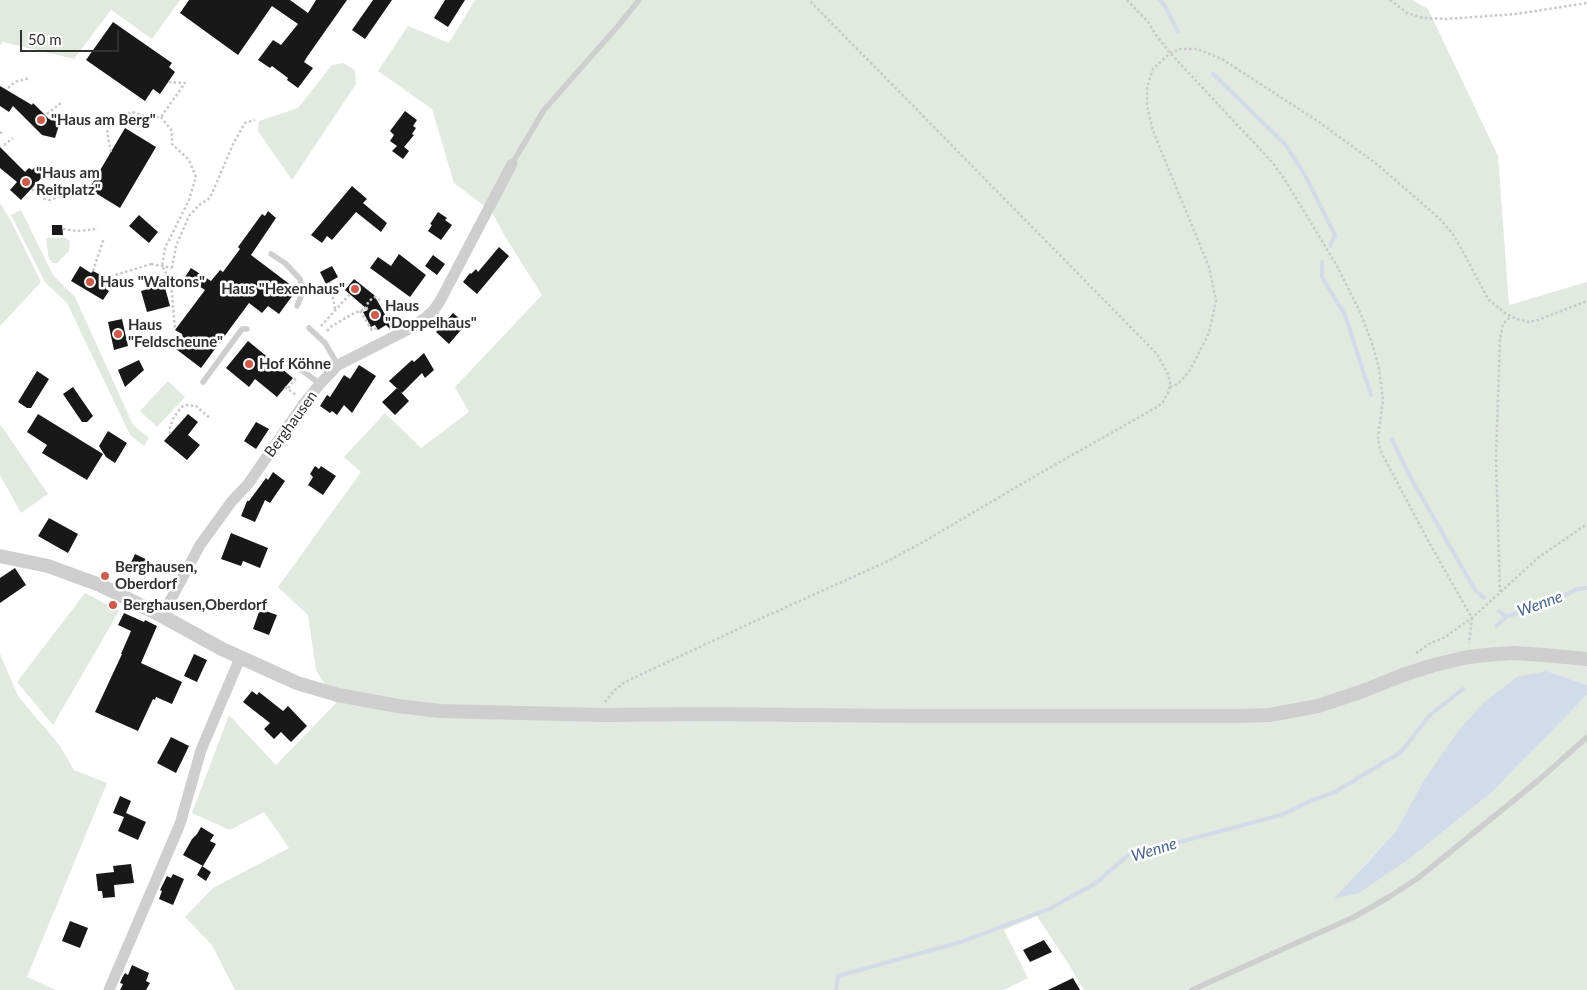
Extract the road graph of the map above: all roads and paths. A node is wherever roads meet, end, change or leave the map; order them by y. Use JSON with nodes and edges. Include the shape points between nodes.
{"nodes":[{"id":1,"x":639,"y":0,"type":"edge"},
{"id":2,"x":809,"y":0,"type":"edge"},
{"id":3,"x":1127,"y":0,"type":"edge"},
{"id":4,"x":1390,"y":0,"type":"edge"},
{"id":5,"x":1587,"y":3,"type":"edge"},
{"id":6,"x":1170,"y":53,"type":"junction"},
{"id":7,"x":30,"y":78,"type":"dead end"},
{"id":8,"x":168,"y":82,"type":"dead end"},
{"id":9,"x":8,"y":88,"type":"dead end"},
{"id":10,"x":61,"y":103,"type":"dead end"},
{"id":11,"x":43,"y":117,"type":"dead end"},
{"id":12,"x":160,"y":117,"type":"junction"},
{"id":13,"x":255,"y":120,"type":"dead end"},
{"id":14,"x":0,"y":132,"type":"edge"},
{"id":15,"x":4,"y":134,"type":"dead end"},
{"id":16,"x":13,"y":138,"type":"dead end"},
{"id":17,"x":4,"y":145,"type":"dead end"},
{"id":18,"x":111,"y":152,"type":"dead end"},
{"id":19,"x":512,"y":164,"type":"joint"},
{"id":20,"x":32,"y":189,"type":"dead end"},
{"id":21,"x":74,"y":195,"type":"dead end"},
{"id":22,"x":63,"y":229,"type":"dead end"},
{"id":23,"x":98,"y":229,"type":"dead end"},
{"id":24,"x":104,"y":238,"type":"dead end"},
{"id":25,"x":271,"y":254,"type":"dead end"},
{"id":26,"x":162,"y":266,"type":"junction"},
{"id":27,"x":93,"y":270,"type":"dead end"},
{"id":28,"x":106,"y":278,"type":"dead end"},
{"id":29,"x":330,"y":282,"type":"dead end"},
{"id":30,"x":350,"y":294,"type":"dead end"},
{"id":31,"x":380,"y":300,"type":"dead end"},
{"id":32,"x":1587,"y":300,"type":"edge"},
{"id":33,"x":297,"y":306,"type":"dead end"},
{"id":34,"x":335,"y":309,"type":"junction"},
{"id":35,"x":360,"y":311,"type":"junction"},
{"id":36,"x":1511,"y":316,"type":"junction"},
{"id":37,"x":309,"y":328,"type":"dead end"},
{"id":38,"x":376,"y":328,"type":"dead end"},
{"id":39,"x":247,"y":329,"type":"dead end"},
{"id":40,"x":176,"y":330,"type":"dead end"},
{"id":41,"x":315,"y":333,"type":"junction"},
{"id":42,"x":320,"y":338,"type":"junction"},
{"id":43,"x":290,"y":361,"type":"dead end"},
{"id":44,"x":338,"y":365,"type":"junction"},
{"id":45,"x":302,"y":371,"type":"junction"},
{"id":46,"x":203,"y":382,"type":"dead end"},
{"id":47,"x":320,"y":384,"type":"junction"},
{"id":48,"x":1170,"y":387,"type":"junction"},
{"id":49,"x":288,"y":388,"type":"dead end"},
{"id":50,"x":210,"y":419,"type":"dead end"},
{"id":51,"x":170,"y":434,"type":"dead end"},
{"id":52,"x":1587,"y":524,"type":"edge"},
{"id":53,"x":0,"y":556,"type":"edge"},
{"id":54,"x":1500,"y":592,"type":"junction"},
{"id":55,"x":162,"y":616,"type":"junction"},
{"id":56,"x":1472,"y":618,"type":"junction"},
{"id":57,"x":1416,"y":653,"type":"dead end"},
{"id":58,"x":1468,"y":657,"type":"junction"},
{"id":59,"x":240,"y":658,"type":"junction"},
{"id":60,"x":1587,"y":660,"type":"edge"},
{"id":61,"x":603,"y":715,"type":"junction"},
{"id":62,"x":1587,"y":737,"type":"edge"},
{"id":63,"x":109,"y":990,"type":"edge"},
{"id":64,"x":1192,"y":990,"type":"edge"}],
"edges":[{"from":1,"to":19,"type":"lane","via":[[544,110]]},
{"from":2,"to":48,"type":"path","via":[[1157,354],[1170,379]]},
{"from":3,"to":6,"type":"path"},
{"from":4,"to":5,"type":"path","via":[[1407,13],[1423,18],[1447,19],[1516,14]]},
{"from":6,"to":36,"type":"path","via":[[1197,49],[1222,59],[1378,165],[1452,232],[1488,300]]},
{"from":6,"to":48,"type":"path","via":[[1150,76],[1147,106],[1153,131],[1209,267],[1216,300],[1208,333],[1190,370],[1181,381]]},
{"from":6,"to":56,"type":"path","via":[[1272,162],[1337,266],[1360,312],[1379,368],[1383,400],[1378,436],[1380,450]]},
{"from":7,"to":9,"type":"path","via":[[15,82]]},
{"from":8,"to":12,"type":"path","via":[[185,83]]},
{"from":10,"to":11,"type":"path"},
{"from":12,"to":18,"type":"path","via":[[132,112],[115,118],[107,132]]},
{"from":12,"to":26,"type":"path","via":[[172,131],[172,144],[189,160],[196,177],[189,200],[165,248]]},
{"from":13,"to":26,"type":"path","bridge":true,"via":[[245,123],[210,198],[190,216],[176,246],[172,268]]},
{"from":14,"to":15,"type":"path"},
{"from":16,"to":17,"type":"path"},
{"from":19,"to":44,"type":"street","name":"Berghausen","via":[[433,311],[409,329]]},
{"from":20,"to":21,"type":"path","via":[[50,200]]},
{"from":22,"to":23,"type":"path"},
{"from":24,"to":27,"type":"path"},
{"from":25,"to":33,"type":"lane","via":[[300,279],[303,291]]},
{"from":26,"to":28,"type":"path","bridge":true,"via":[[151,264]]},
{"from":26,"to":40,"type":"path","via":[[171,282]]},
{"from":29,"to":34,"type":"path"},
{"from":30,"to":34,"type":"path"},
{"from":31,"to":35,"type":"path","via":[[375,297],[366,309]]},
{"from":32,"to":36,"type":"path","via":[[1529,322]]},
{"from":34,"to":41,"type":"path"},
{"from":35,"to":38,"type":"path","via":[[372,330]]},
{"from":35,"to":42,"type":"path","via":[[332,326]]},
{"from":36,"to":54,"type":"path","via":[[1503,324],[1500,339],[1496,458]]},
{"from":37,"to":41,"type":"lane"},
{"from":39,"to":46,"type":"lane","via":[[242,329]]},
{"from":41,"to":42,"type":"lane"},
{"from":42,"to":44,"type":"lane"},
{"from":43,"to":45,"type":"lane"},
{"from":44,"to":47,"type":"street","name":"Berghausen"},
{"from":45,"to":47,"type":"lane"},
{"from":45,"to":49,"type":"path"},
{"from":47,"to":55,"type":"street","name":"Berghausen","via":[[200,545]]},
{"from":48,"to":61,"type":"path","via":[[1165,400],[1157,407],[923,542],[625,682],[608,696]]},
{"from":50,"to":51,"type":"path","via":[[196,406],[187,404],[173,419]]},
{"from":52,"to":54,"type":"path","via":[[1539,557]]},
{"from":53,"to":55,"type":"street","via":[[68,572]]},
{"from":54,"to":56,"type":"path"},
{"from":55,"to":59,"type":"street"},
{"from":56,"to":57,"type":"path","via":[[1445,638]]},
{"from":56,"to":58,"type":"path"},
{"from":58,"to":60,"type":"street","via":[[1513,653]]},
{"from":58,"to":61,"type":"street","via":[[1434,664],[1318,706],[1270,714],[1184,717]]},
{"from":59,"to":61,"type":"street","via":[[297,684],[398,706],[440,711]]},
{"from":59,"to":63,"type":"street","via":[[201,750],[180,824]]},
{"from":62,"to":64,"type":"lane","via":[[1487,822],[1376,906]]}]}
